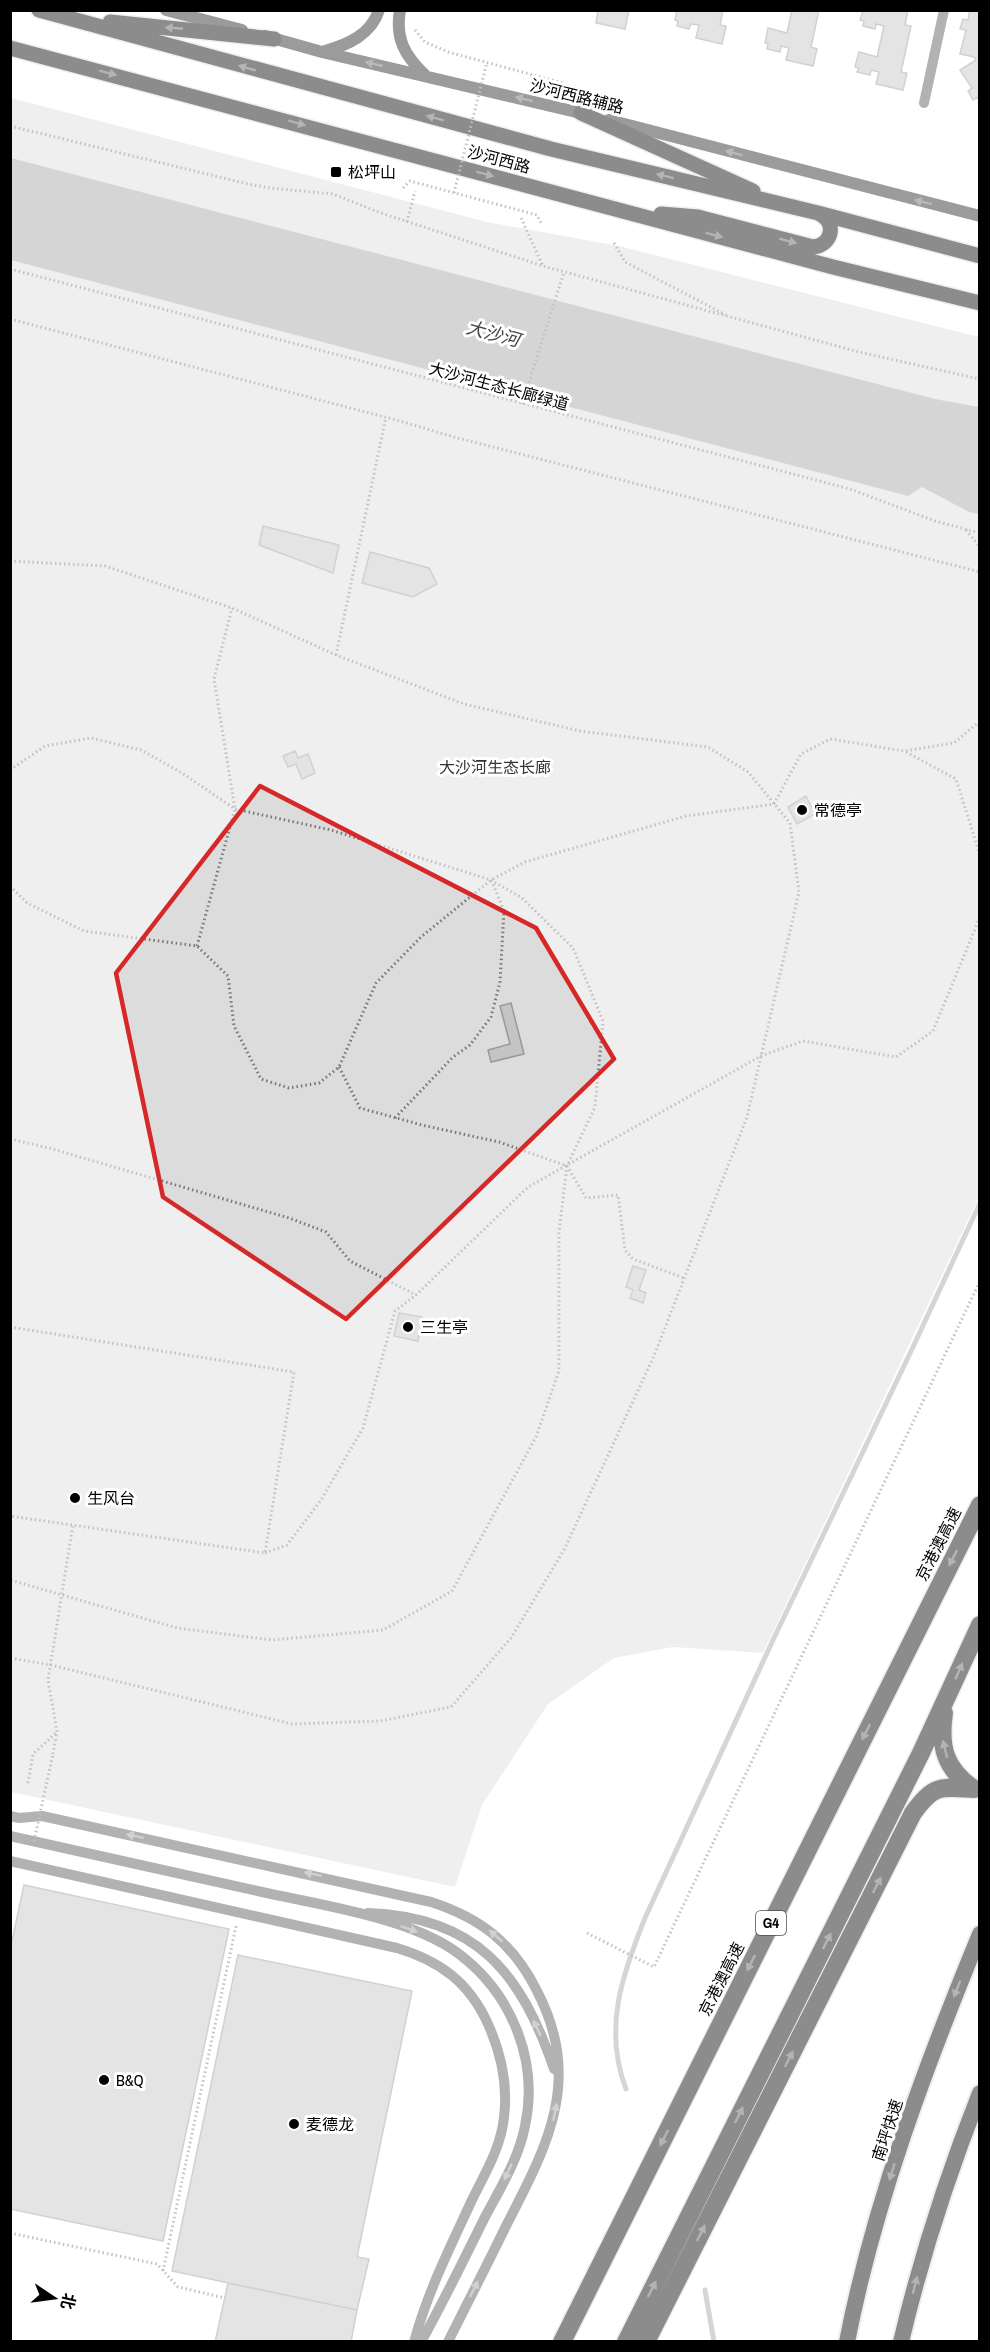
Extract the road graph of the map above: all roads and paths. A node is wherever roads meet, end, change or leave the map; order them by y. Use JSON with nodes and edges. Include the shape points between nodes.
{"nodes":[{"id":1,"x":39,"y":10,"type":"edge"},
{"id":2,"x":166,"y":10,"type":"edge"},
{"id":3,"x":379,"y":10,"type":"edge"},
{"id":4,"x":400,"y":10,"type":"edge"},
{"id":5,"x":944,"y":10,"type":"edge"},
{"id":6,"x":69,"y":18,"type":"junction"},
{"id":7,"x":274,"y":39,"type":"junction"},
{"id":8,"x":10,"y":48,"type":"edge"},
{"id":9,"x":322,"y":52,"type":"junction"},
{"id":10,"x":448,"y":52,"type":"dead end"},
{"id":11,"x":10,"y":54,"type":"edge"},
{"id":12,"x":52,"y":57,"type":"junction"},
{"id":13,"x":487,"y":62,"type":"junction"},
{"id":14,"x":426,"y":76,"type":"junction"},
{"id":15,"x":563,"y":83,"type":"dead end"},
{"id":16,"x":924,"y":103,"type":"dead end"},
{"id":17,"x":581,"y":113,"type":"junction"},
{"id":18,"x":10,"y":126,"type":"edge"},
{"id":19,"x":403,"y":188,"type":"dead end"},
{"id":20,"x":415,"y":191,"type":"dead end"},
{"id":21,"x":454,"y":193,"type":"junction"},
{"id":22,"x":783,"y":205,"type":"junction"},
{"id":23,"x":628,"y":212,"type":"junction"},
{"id":24,"x":818,"y":213,"type":"junction"},
{"id":25,"x":980,"y":216,"type":"edge"},
{"id":26,"x":521,"y":218,"type":"dead end"},
{"id":27,"x":406,"y":222,"type":"junction"},
{"id":28,"x":541,"y":224,"type":"dead end"},
{"id":29,"x":614,"y":243,"type":"dead end"},
{"id":30,"x":980,"y":256,"type":"edge"},
{"id":31,"x":543,"y":266,"type":"junction"},
{"id":32,"x":10,"y":269,"type":"edge"},
{"id":33,"x":564,"y":272,"type":"junction"},
{"id":34,"x":980,"y":303,"type":"edge"},
{"id":35,"x":733,"y":318,"type":"junction"},
{"id":36,"x":10,"y":319,"type":"edge"},
{"id":37,"x":980,"y":379,"type":"edge"},
{"id":38,"x":522,"y":404,"type":"junction"},
{"id":39,"x":386,"y":417,"type":"junction"},
{"id":40,"x":964,"y":528,"type":"junction"},
{"id":41,"x":980,"y":533,"type":"edge"},
{"id":42,"x":980,"y":547,"type":"edge"},
{"id":43,"x":10,"y":561,"type":"edge"},
{"id":44,"x":980,"y":572,"type":"edge"},
{"id":45,"x":232,"y":608,"type":"junction"},
{"id":46,"x":336,"y":655,"type":"junction"},
{"id":47,"x":980,"y":721,"type":"edge"},
{"id":48,"x":904,"y":751,"type":"junction"},
{"id":49,"x":10,"y":770,"type":"edge"},
{"id":50,"x":774,"y":804,"type":"junction"},
{"id":51,"x":235,"y":809,"type":"junction"},
{"id":52,"x":980,"y":855,"type":"edge"},
{"id":53,"x":491,"y":879,"type":"junction"},
{"id":54,"x":10,"y":886,"type":"edge"},
{"id":55,"x":980,"y":917,"type":"edge"},
{"id":56,"x":197,"y":946,"type":"junction"},
{"id":57,"x":761,"y":1056,"type":"junction"},
{"id":58,"x":339,"y":1067,"type":"junction"},
{"id":59,"x":395,"y":1118,"type":"junction"},
{"id":60,"x":10,"y":1139,"type":"edge"},
{"id":61,"x":567,"y":1166,"type":"junction"},
{"id":62,"x":684,"y":1278,"type":"junction"},
{"id":63,"x":980,"y":1281,"type":"edge"},
{"id":64,"x":416,"y":1295,"type":"junction"},
{"id":65,"x":10,"y":1327,"type":"edge"},
{"id":66,"x":980,"y":1506,"type":"edge"},
{"id":67,"x":10,"y":1516,"type":"edge"},
{"id":68,"x":73,"y":1525,"type":"junction"},
{"id":69,"x":265,"y":1553,"type":"junction"},
{"id":70,"x":10,"y":1580,"type":"edge"},
{"id":71,"x":62,"y":1595,"type":"junction"},
{"id":72,"x":980,"y":1624,"type":"edge"},
{"id":73,"x":10,"y":1658,"type":"edge"},
{"id":74,"x":51,"y":1665,"type":"junction"},
{"id":75,"x":946,"y":1699,"type":"junction"},
{"id":76,"x":57,"y":1731,"type":"junction"},
{"id":77,"x":27,"y":1783,"type":"dead end"},
{"id":78,"x":977,"y":1791,"type":"edge"},
{"id":79,"x":10,"y":1816,"type":"edge"},
{"id":80,"x":10,"y":1836,"type":"edge"},
{"id":81,"x":34,"y":1841,"type":"junction"},
{"id":82,"x":10,"y":1862,"type":"edge"},
{"id":83,"x":239,"y":1912,"type":"junction"},
{"id":84,"x":353,"y":1912,"type":"junction"},
{"id":85,"x":587,"y":1933,"type":"dead end"},
{"id":86,"x":980,"y":1934,"type":"edge"},
{"id":87,"x":559,"y":2082,"type":"junction"},
{"id":88,"x":980,"y":2092,"type":"edge"},
{"id":89,"x":10,"y":2233,"type":"edge"},
{"id":90,"x":163,"y":2271,"type":"junction"},
{"id":91,"x":225,"y":2298,"type":"dead end"},
{"id":92,"x":414,"y":2342,"type":"edge"},
{"id":93,"x":420,"y":2342,"type":"edge"},
{"id":94,"x":448,"y":2342,"type":"edge"},
{"id":95,"x":562,"y":2342,"type":"edge"},
{"id":96,"x":626,"y":2342,"type":"edge"},
{"id":97,"x":646,"y":2342,"type":"edge"},
{"id":98,"x":847,"y":2342,"type":"edge"},
{"id":99,"x":901,"y":2342,"type":"edge"}],
"edges":[{"from":1,"to":6,"type":"main road","name":"沙河西路"},
{"from":2,"to":7,"type":"main road","name":"沙河西路辅路"},
{"from":3,"to":9,"type":"main road","via":[[372,25],[356,39]]},
{"from":4,"to":14,"type":"main road","via":[[398,30],[402,47]]},
{"from":5,"to":16,"type":"lane"},
{"from":7,"to":6,"type":"main road","one_way":true},
{"from":22,"to":6,"type":"main road","name":"沙河西路","one_way":true,"via":[[551,149]]},
{"from":7,"to":9,"type":"main road","name":"沙河西路辅路"},
{"from":8,"to":12,"type":"main road","name":"沙河西路"},
{"from":14,"to":9,"type":"main road","name":"沙河西路辅路","one_way":true},
{"from":10,"to":13,"type":"path"},
{"from":11,"to":12,"type":"main road"},
{"from":12,"to":23,"type":"main road","name":"沙河西路","one_way":true},
{"from":13,"to":15,"type":"path"},
{"from":13,"to":21,"type":"path","bridge":true},
{"from":17,"to":14,"type":"main road","name":"沙河西路辅路","one_way":true},
{"from":17,"to":22,"type":"main road"},
{"from":25,"to":17,"type":"main road","name":"沙河西路辅路","one_way":true},
{"from":18,"to":27,"type":"path","via":[[248,184],[333,194]]},
{"from":19,"to":21,"type":"path","via":[[410,181]]},
{"from":20,"to":27,"type":"path"},
{"from":21,"to":28,"type":"path","via":[[537,215]]},
{"from":22,"to":24,"type":"main road","name":"沙河西路"},
{"from":23,"to":24,"type":"main road","one_way":true,"via":[[698,217],[813,247],[827,241],[831,230],[828,219]]},
{"from":23,"to":34,"type":"main road","name":"沙河西路","one_way":true},
{"from":24,"to":30,"type":"main road","name":"沙河西路"},
{"from":26,"to":31,"type":"path"},
{"from":27,"to":31,"type":"path"},
{"from":29,"to":35,"type":"path","via":[[625,262]]},
{"from":31,"to":33,"type":"path"},
{"from":32,"to":38,"type":"path","name":"大沙河生态长廊绿道"},
{"from":33,"to":35,"type":"path"},
{"from":33,"to":38,"type":"path"},
{"from":35,"to":37,"type":"path"},
{"from":36,"to":39,"type":"path"},
{"from":38,"to":40,"type":"path","name":"大沙河生态长廊绿道","via":[[850,489]]},
{"from":39,"to":44,"type":"path"},
{"from":39,"to":46,"type":"path"},
{"from":40,"to":41,"type":"path","name":"大沙河生态长廊绿道"},
{"from":40,"to":42,"type":"path"},
{"from":43,"to":45,"type":"path","via":[[105,566]]},
{"from":45,"to":46,"type":"path"},
{"from":45,"to":51,"type":"path","via":[[214,679]]},
{"from":46,"to":50,"type":"path","via":[[464,704],[580,731],[708,747],[748,772]]},
{"from":47,"to":48,"type":"path","via":[[954,743]]},
{"from":48,"to":50,"type":"path","via":[[830,739],[801,754]]},
{"from":48,"to":52,"type":"path","via":[[956,779]]},
{"from":49,"to":51,"type":"path","via":[[45,746],[91,738],[141,750]]},
{"from":50,"to":53,"type":"path","via":[[686,816],[525,862]]},
{"from":50,"to":57,"type":"path","via":[[790,823],[799,892]]},
{"from":51,"to":53,"type":"path","via":[[331,830]]},
{"from":51,"to":56,"type":"path"},
{"from":53,"to":58,"type":"path","via":[[421,937],[376,983]]},
{"from":53,"to":59,"type":"path","via":[[504,911],[500,982],[491,1017],[470,1046],[453,1057]]},
{"from":53,"to":61,"type":"path","via":[[522,898],[573,948],[603,1021],[595,1107]]},
{"from":54,"to":56,"type":"path","via":[[27,903],[84,931]]},
{"from":55,"to":57,"type":"path","via":[[933,1031],[896,1057],[804,1041]]},
{"from":56,"to":58,"type":"path","via":[[228,976],[234,1026],[261,1079],[289,1088],[299,1087],[319,1083]]},
{"from":57,"to":61,"type":"path"},
{"from":57,"to":62,"type":"path","via":[[747,1117]]},
{"from":58,"to":59,"type":"path","via":[[360,1108]]},
{"from":59,"to":61,"type":"path","via":[[499,1142]]},
{"from":60,"to":64,"type":"path","via":[[326,1232],[350,1261]]},
{"from":61,"to":62,"type":"path","via":[[586,1198],[618,1195],[625,1250],[633,1259]]},
{"from":61,"to":64,"type":"path","via":[[528,1187]]},
{"from":61,"to":71,"type":"path","via":[[559,1232],[559,1371],[536,1437],[452,1592],[383,1630],[272,1640],[177,1628]]},
{"from":62,"to":74,"type":"path","via":[[654,1356],[564,1550],[511,1638],[451,1707],[380,1721],[292,1724]]},
{"from":63,"to":85,"type":"path","via":[[654,1967]]},
{"from":64,"to":69,"type":"path","via":[[395,1311],[363,1428],[321,1500],[287,1545]]},
{"from":65,"to":69,"type":"path","via":[[294,1372]]},
{"from":66,"to":95,"type":"highway","name":"京港澳高速","number":"G4","one_way":true},
{"from":67,"to":68,"type":"path"},
{"from":68,"to":69,"type":"path"},
{"from":68,"to":71,"type":"path"},
{"from":70,"to":71,"type":"path"},
{"from":71,"to":74,"type":"path"},
{"from":75,"to":72,"type":"highway","one_way":true},
{"from":73,"to":74,"type":"path"},
{"from":74,"to":76,"type":"path","via":[[48,1680]]},
{"from":78,"to":75,"type":"highway","one_way":true,"via":[[952,1771],[946,1754],[942,1737]]},
{"from":96,"to":75,"type":"highway","one_way":true},
{"from":76,"to":77,"type":"path","via":[[33,1754]]},
{"from":76,"to":81,"type":"path","bridge":true},
{"from":97,"to":78,"type":"highway","one_way":true,"via":[[913,1813],[934,1790]]},
{"from":87,"to":79,"type":"lane","one_way":true,"via":[[552,2024],[529,1974],[494,1933],[474,1919],[431,1902],[192,1848],[42,1816]]},
{"from":80,"to":81,"type":"lane"},
{"from":81,"to":84,"type":"lane"},
{"from":82,"to":83,"type":"lane"},
{"from":83,"to":90,"type":"path"},
{"from":83,"to":92,"type":"lane","via":[[422,1956],[459,1981],[485,2016],[496,2040],[506,2094],[495,2153],[424,2302]]},
{"from":87,"to":84,"type":"lane","one_way":true,"via":[[526,2005],[512,1982],[478,1947],[461,1934],[417,1918]]},
{"from":84,"to":93,"type":"lane","one_way":true,"via":[[436,1940],[472,1965],[512,2017],[528,2068],[525,2127],[516,2153]]},
{"from":86,"to":98,"type":"highway","name":"南坪快速","one_way":true,"via":[[913,2107],[858,2289]]},
{"from":94,"to":87,"type":"lane","one_way":true,"via":[[547,2143]]},
{"from":99,"to":88,"type":"highway","one_way":true,"via":[[946,2184]]},
{"from":89,"to":90,"type":"path","via":[[157,2264]]},
{"from":90,"to":91,"type":"path","via":[[178,2287]]}]}
